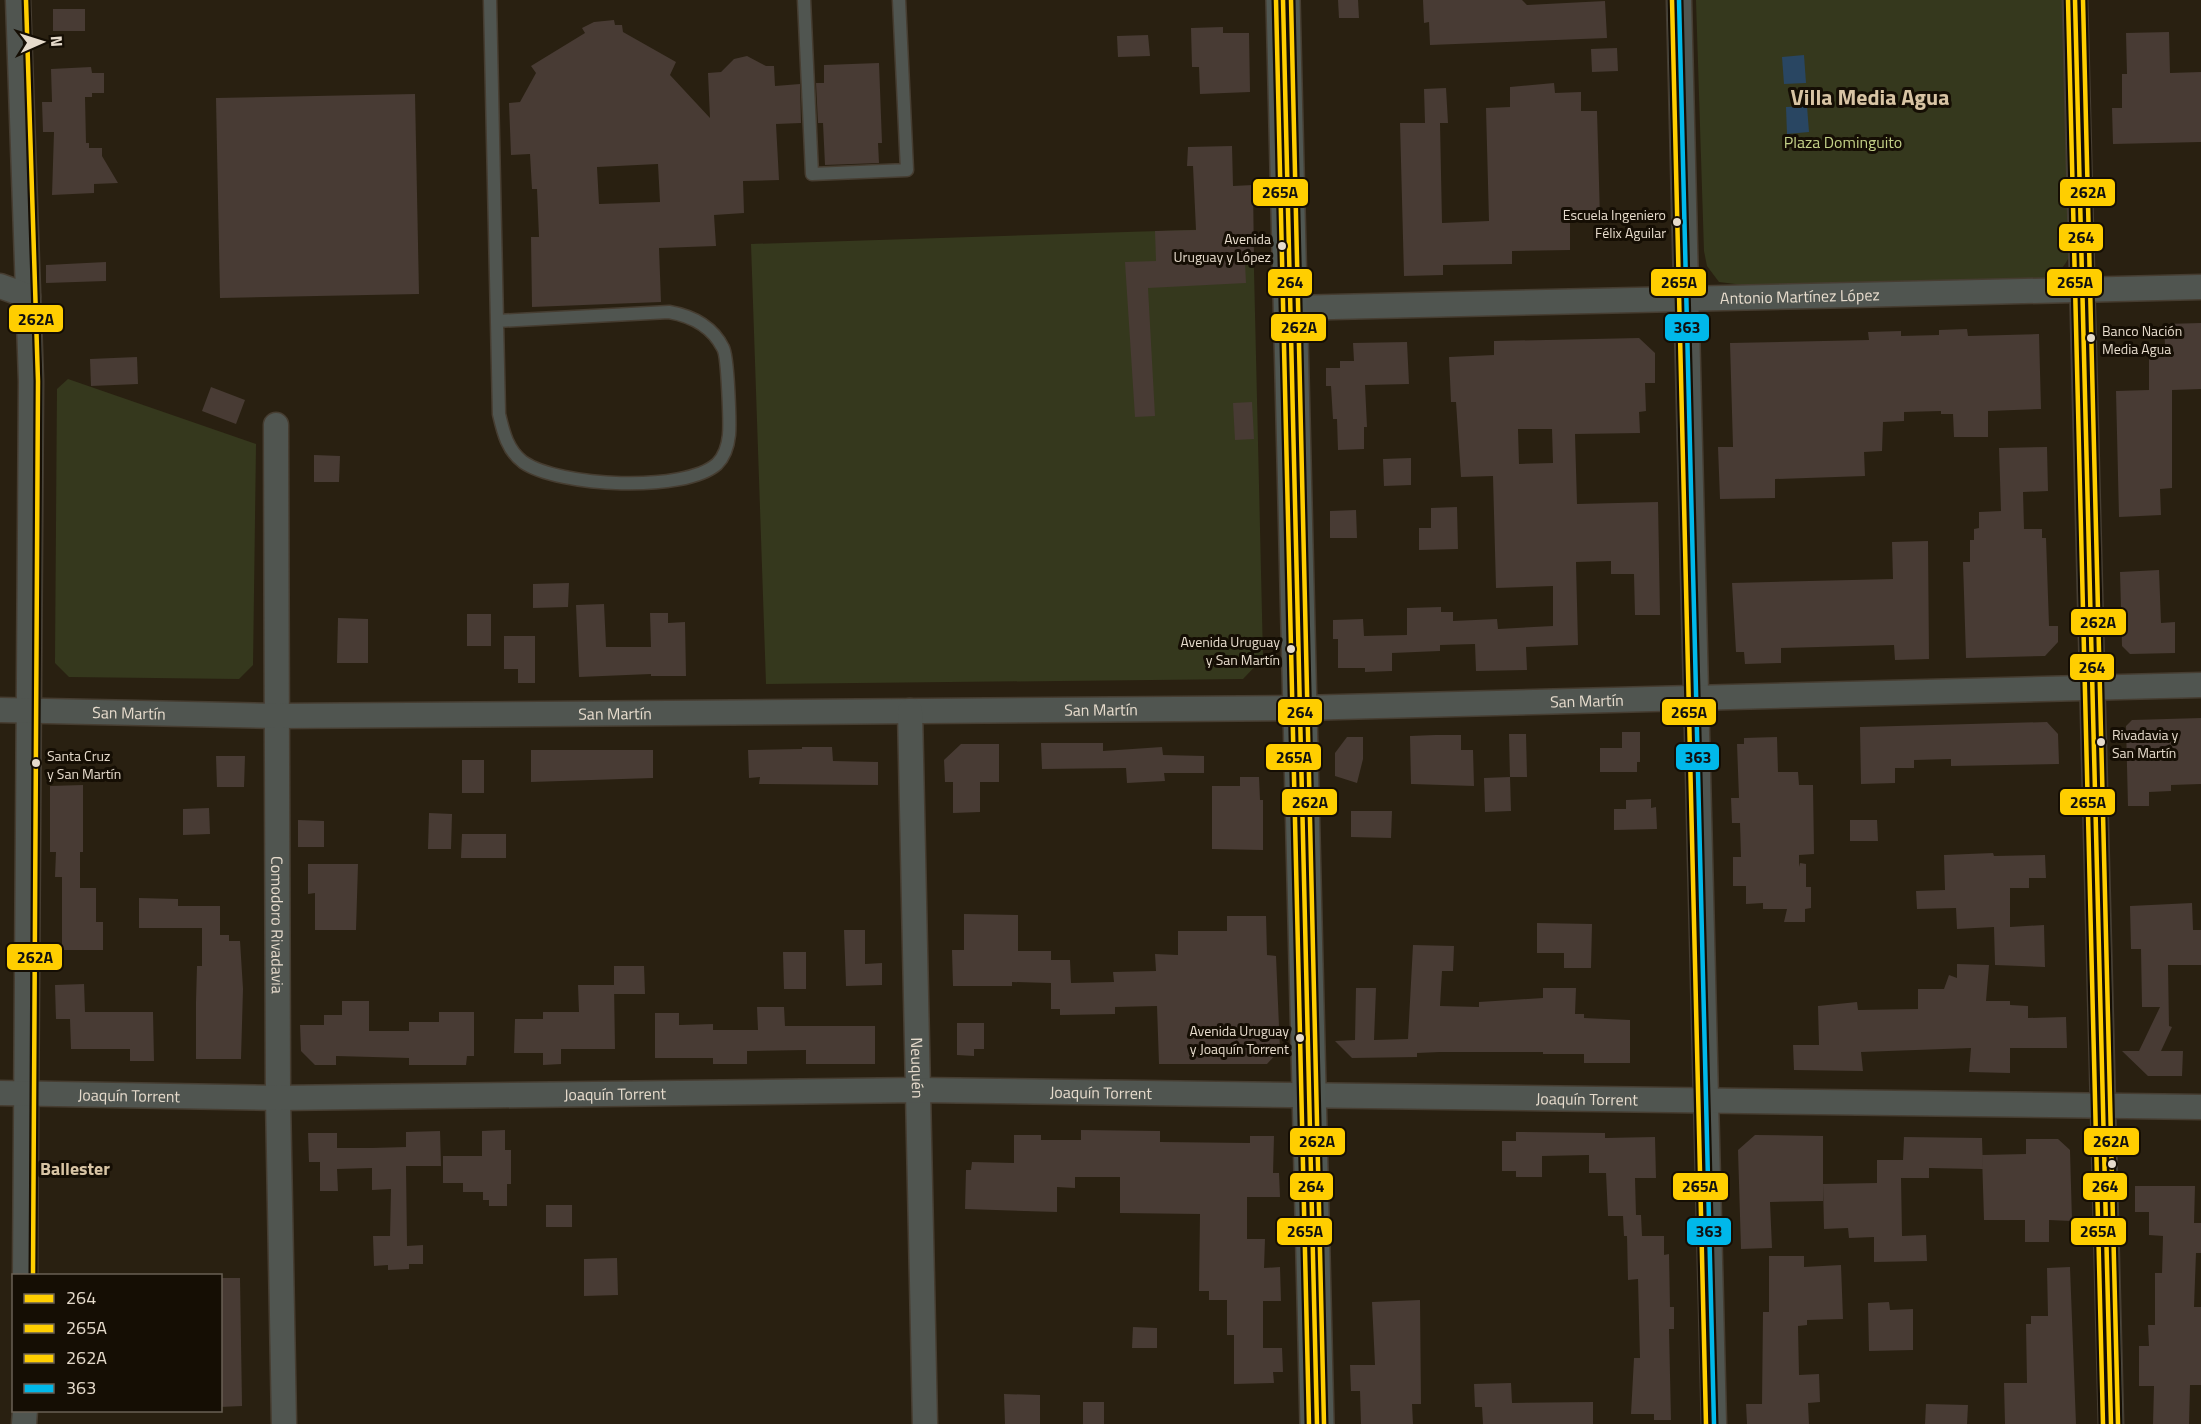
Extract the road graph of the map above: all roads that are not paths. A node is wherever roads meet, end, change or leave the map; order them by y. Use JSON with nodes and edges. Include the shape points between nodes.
{"nodes":[{"id":1,"x":18,"y":0,"type":"edge"},
{"id":2,"x":490,"y":0,"type":"edge"},
{"id":3,"x":804,"y":0,"type":"edge"},
{"id":4,"x":899,"y":0,"type":"edge"},
{"id":5,"x":1283,"y":0,"type":"edge"},
{"id":6,"x":1679,"y":0,"type":"edge"},
{"id":7,"x":2075,"y":0,"type":"edge"},
{"id":8,"x":0,"y":286,"type":"edge"},
{"id":9,"x":2201,"y":287,"type":"edge"},
{"id":10,"x":2082,"y":290,"type":"junction"},
{"id":11,"x":28,"y":296,"type":"junction"},
{"id":12,"x":1686,"y":299,"type":"junction"},
{"id":13,"x":1290,"y":308,"type":"junction"},
{"id":14,"x":497,"y":321,"type":"junction"},
{"id":15,"x":276,"y":425,"type":"dead end"},
{"id":16,"x":2201,"y":685,"type":"edge"},
{"id":17,"x":2092,"y":688,"type":"junction"},
{"id":18,"x":1696,"y":698,"type":"junction"},
{"id":19,"x":1300,"y":708,"type":"junction"},
{"id":20,"x":0,"y":710,"type":"edge"},
{"id":21,"x":29,"y":711,"type":"junction"},
{"id":22,"x":910,"y":711,"type":"junction"},
{"id":23,"x":277,"y":716,"type":"junction"},
{"id":24,"x":918,"y":1090,"type":"junction"},
{"id":25,"x":0,"y":1093,"type":"edge"},
{"id":26,"x":26,"y":1094,"type":"junction"},
{"id":27,"x":1309,"y":1095,"type":"junction"},
{"id":28,"x":278,"y":1098,"type":"junction"},
{"id":29,"x":1706,"y":1100,"type":"junction"},
{"id":30,"x":2103,"y":1106,"type":"junction"},
{"id":31,"x":2201,"y":1107,"type":"edge"},
{"id":32,"x":25,"y":1274,"type":"edge"},
{"id":33,"x":284,"y":1424,"type":"edge"},
{"id":34,"x":925,"y":1424,"type":"edge"},
{"id":35,"x":1317,"y":1424,"type":"edge"},
{"id":36,"x":1714,"y":1424,"type":"edge"},
{"id":37,"x":2111,"y":1424,"type":"edge"}],
"edges":[{"from":1,"to":11,"type":"street"},
{"from":2,"to":14,"type":"lane"},
{"from":3,"to":4,"type":"lane","via":[[812,174],[906,170]]},
{"from":5,"to":13,"type":"main road"},
{"from":6,"to":12,"type":"street"},
{"from":7,"to":10,"type":"street"},
{"from":8,"to":11,"type":"street"},
{"from":9,"to":10,"type":"street","name":"Antonio Martínez López"},
{"from":10,"to":12,"type":"street","name":"Antonio Martínez López"},
{"from":10,"to":17,"type":"street"},
{"from":11,"to":21,"type":"street"},
{"from":12,"to":13,"type":"street","name":"Antonio Martínez López"},
{"from":12,"to":18,"type":"street"},
{"from":13,"to":19,"type":"main road"},
{"from":14,"to":14,"type":"lane","via":[[499,414],[510,450],[523,462],[578,481],[608,483],[683,479],[705,474],[720,461],[729,433],[725,350],[701,322],[669,312]]},
{"from":15,"to":23,"type":"street","name":"Comodoro Rivadavia"},
{"from":16,"to":17,"type":"street","name":"San Martín"},
{"from":17,"to":18,"type":"street","name":"San Martín"},
{"from":17,"to":30,"type":"street"},
{"from":18,"to":19,"type":"street","name":"San Martín"},
{"from":18,"to":29,"type":"street"},
{"from":19,"to":22,"type":"street","name":"San Martín"},
{"from":19,"to":27,"type":"main road"},
{"from":20,"to":21,"type":"street","name":"San Martín"},
{"from":21,"to":23,"type":"street","name":"San Martín"},
{"from":21,"to":26,"type":"street"},
{"from":22,"to":23,"type":"street","name":"San Martín"},
{"from":22,"to":24,"type":"street","name":"Neuquén"},
{"from":23,"to":28,"type":"street","name":"Comodoro Rivadavia"},
{"from":24,"to":27,"type":"street","name":"Joaquín Torrent"},
{"from":24,"to":28,"type":"street","name":"Joaquín Torrent"},
{"from":24,"to":34,"type":"street","name":"Neuquén"},
{"from":25,"to":26,"type":"street","name":"Joaquín Torrent"},
{"from":26,"to":28,"type":"street","name":"Joaquín Torrent"},
{"from":26,"to":32,"type":"street"},
{"from":27,"to":29,"type":"street","name":"Joaquín Torrent"},
{"from":27,"to":35,"type":"main road"},
{"from":28,"to":33,"type":"street","name":"Comodoro Rivadavia"},
{"from":29,"to":30,"type":"street","name":"Joaquín Torrent"},
{"from":29,"to":36,"type":"street"},
{"from":30,"to":31,"type":"street","name":"Joaquín Torrent"},
{"from":30,"to":37,"type":"street"}]}
